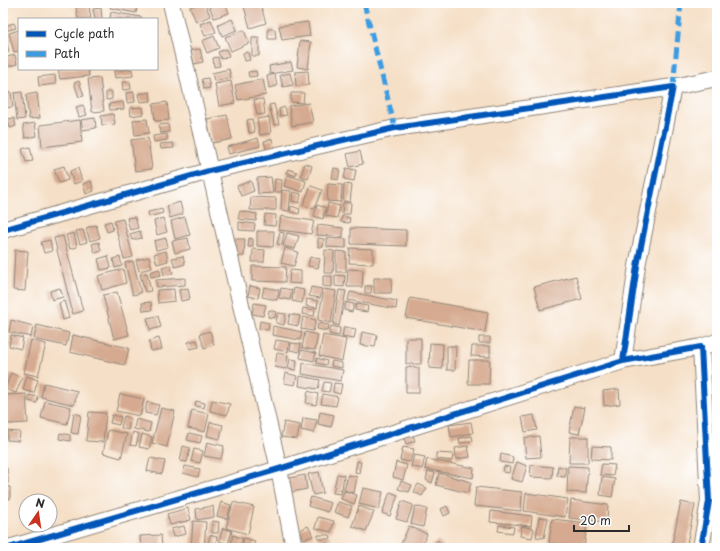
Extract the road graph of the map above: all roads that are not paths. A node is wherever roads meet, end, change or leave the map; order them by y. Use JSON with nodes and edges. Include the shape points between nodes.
{"nodes":[{"id":1,"x":171,"y":3,"type":"edge"},
{"id":2,"x":717,"y":78,"type":"edge"},
{"id":3,"x":673,"y":87,"type":"junction"},
{"id":4,"x":210,"y":171,"type":"junction"},
{"id":5,"x":3,"y":230,"type":"edge"},
{"id":6,"x":717,"y":342,"type":"edge"},
{"id":7,"x":701,"y":347,"type":"junction"},
{"id":8,"x":623,"y":361,"type":"junction"},
{"id":9,"x":279,"y":469,"type":"junction"},
{"id":10,"x":9,"y":548,"type":"edge"},
{"id":11,"x":294,"y":548,"type":"edge"},
{"id":12,"x":701,"y":548,"type":"edge"}],
"edges":[{"from":1,"to":4,"type":"street"},
{"from":2,"to":3,"type":"street"},
{"from":3,"to":4,"type":"street","via":[[395,128]]},
{"from":3,"to":8,"type":"street","via":[[637,266]]},
{"from":4,"to":5,"type":"street"},
{"from":4,"to":9,"type":"street"},
{"from":6,"to":7,"type":"street"},
{"from":7,"to":8,"type":"street"},
{"from":7,"to":12,"type":"street","via":[[709,500]]},
{"from":8,"to":9,"type":"street"},
{"from":9,"to":10,"type":"street"},
{"from":9,"to":11,"type":"street"}]}
